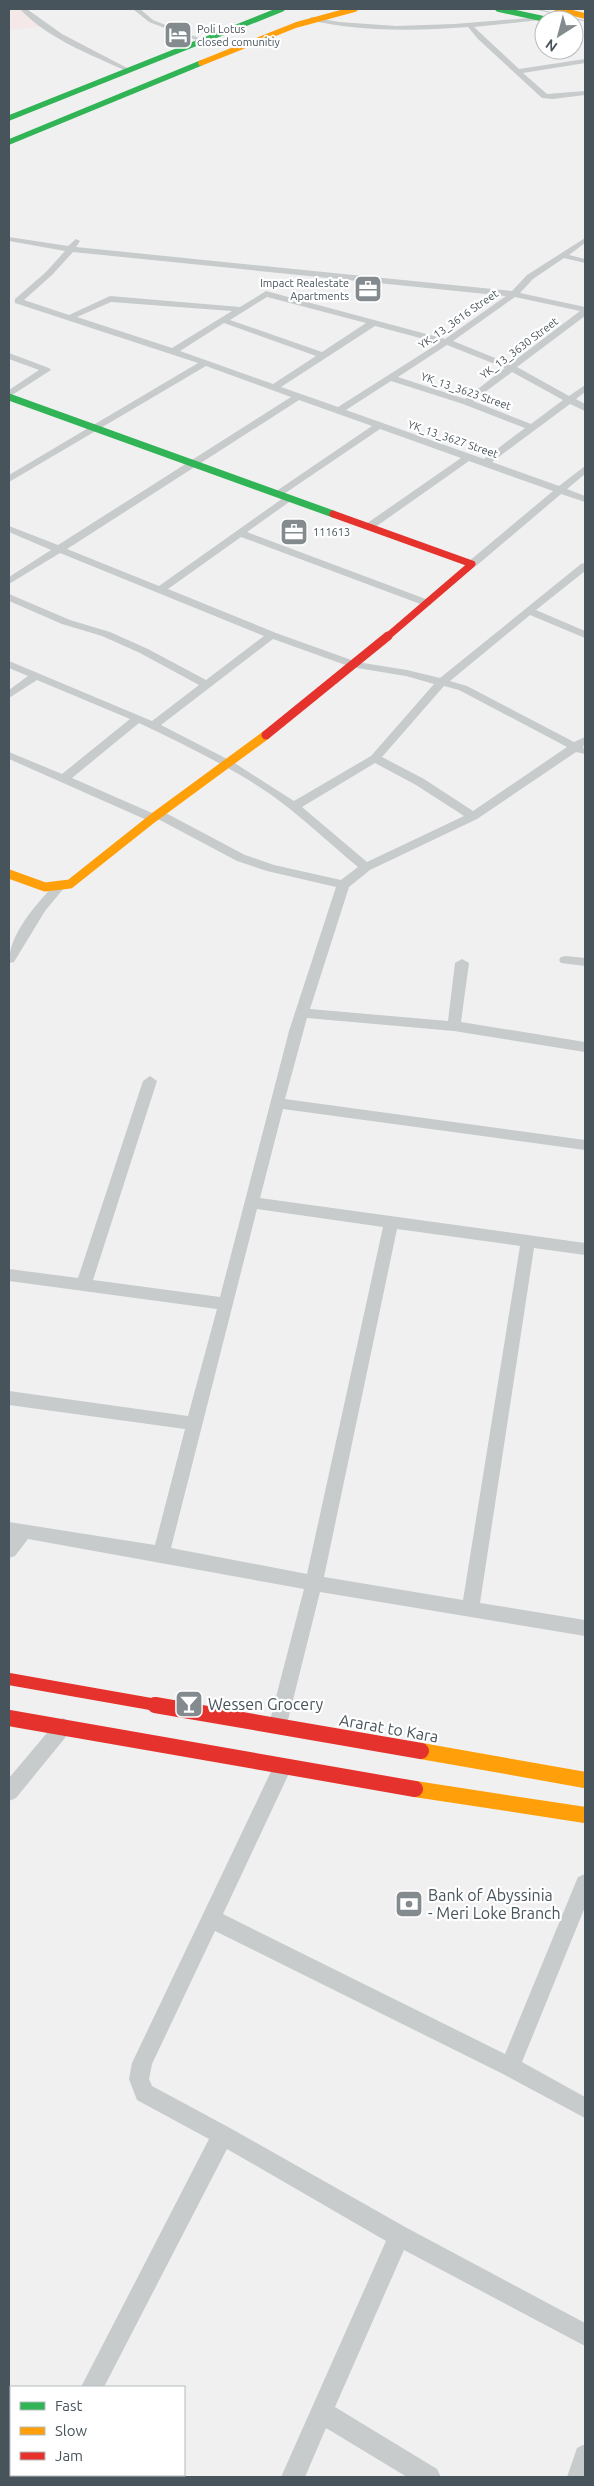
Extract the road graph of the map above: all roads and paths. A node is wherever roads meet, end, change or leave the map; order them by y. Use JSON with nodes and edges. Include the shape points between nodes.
{"nodes":[{"id":1,"x":23,"y":9,"type":"edge"},
{"id":2,"x":136,"y":9,"type":"edge"},
{"id":3,"x":282,"y":9,"type":"edge"},
{"id":4,"x":355,"y":9,"type":"edge"},
{"id":5,"x":498,"y":9,"type":"edge"},
{"id":6,"x":557,"y":9,"type":"edge"},
{"id":7,"x":585,"y":16,"type":"edge"},
{"id":8,"x":534,"y":17,"type":"edge"},
{"id":9,"x":311,"y":19,"type":"junction"},
{"id":10,"x":534,"y":20,"type":"edge"},
{"id":11,"x":470,"y":26,"type":"junction"},
{"id":12,"x":201,"y":40,"type":"junction"},
{"id":13,"x":585,"y":61,"type":"edge"},
{"id":14,"x":128,"y":70,"type":"junction"},
{"id":15,"x":518,"y":71,"type":"junction"},
{"id":16,"x":585,"y":93,"type":"edge"},
{"id":17,"x":9,"y":118,"type":"edge"},
{"id":18,"x":9,"y":142,"type":"edge"},
{"id":19,"x":9,"y":230,"type":"edge"},
{"id":20,"x":9,"y":239,"type":"edge"},
{"id":21,"x":76,"y":240,"type":"junction"},
{"id":22,"x":585,"y":240,"type":"edge"},
{"id":23,"x":71,"y":249,"type":"junction"},
{"id":24,"x":561,"y":255,"type":"junction"},
{"id":25,"x":585,"y":261,"type":"edge"},
{"id":26,"x":286,"y":272,"type":"junction"},
{"id":27,"x":279,"y":279,"type":"dead end"},
{"id":28,"x":272,"y":286,"type":"dead end"},
{"id":29,"x":516,"y":291,"type":"junction"},
{"id":30,"x":266,"y":294,"type":"junction"},
{"id":31,"x":585,"y":302,"type":"edge"},
{"id":32,"x":239,"y":309,"type":"junction"},
{"id":33,"x":585,"y":311,"type":"edge"},
{"id":34,"x":69,"y":318,"type":"junction"},
{"id":35,"x":223,"y":320,"type":"junction"},
{"id":36,"x":373,"y":323,"type":"junction"},
{"id":37,"x":446,"y":342,"type":"junction"},
{"id":38,"x":173,"y":351,"type":"junction"},
{"id":39,"x":322,"y":355,"type":"junction"},
{"id":40,"x":9,"y":356,"type":"edge"},
{"id":41,"x":204,"y":364,"type":"junction"},
{"id":42,"x":512,"y":368,"type":"junction"},
{"id":43,"x":392,"y":378,"type":"junction"},
{"id":44,"x":272,"y":388,"type":"junction"},
{"id":45,"x":585,"y":388,"type":"edge"},
{"id":46,"x":9,"y":395,"type":"edge"},
{"id":47,"x":297,"y":397,"type":"junction"},
{"id":48,"x":571,"y":400,"type":"junction"},
{"id":49,"x":466,"y":402,"type":"junction"},
{"id":50,"x":585,"y":408,"type":"edge"},
{"id":51,"x":338,"y":411,"type":"junction"},
{"id":52,"x":378,"y":426,"type":"junction"},
{"id":53,"x":531,"y":427,"type":"junction"},
{"id":54,"x":94,"y":428,"type":"junction"},
{"id":55,"x":467,"y":458,"type":"junction"},
{"id":56,"x":485,"y":463,"type":"junction"},
{"id":57,"x":196,"y":464,"type":"junction"},
{"id":58,"x":585,"y":469,"type":"edge"},
{"id":59,"x":9,"y":479,"type":"edge"},
{"id":60,"x":560,"y":488,"type":"junction"},
{"id":61,"x":283,"y":496,"type":"junction"},
{"id":62,"x":585,"y":499,"type":"edge"},
{"id":63,"x":370,"y":526,"type":"junction"},
{"id":64,"x":9,"y":529,"type":"edge"},
{"id":65,"x":240,"y":533,"type":"junction"},
{"id":66,"x":59,"y":549,"type":"junction"},
{"id":67,"x":472,"y":564,"type":"junction"},
{"id":68,"x":585,"y":566,"type":"edge"},
{"id":69,"x":9,"y":581,"type":"edge"},
{"id":70,"x":160,"y":590,"type":"junction"},
{"id":71,"x":9,"y":597,"type":"edge"},
{"id":72,"x":427,"y":602,"type":"junction"},
{"id":73,"x":529,"y":611,"type":"junction"},
{"id":74,"x":585,"y":634,"type":"edge"},
{"id":75,"x":272,"y":635,"type":"junction"},
{"id":76,"x":9,"y":664,"type":"edge"},
{"id":77,"x":355,"y":665,"type":"junction"},
{"id":78,"x":36,"y":676,"type":"junction"},
{"id":79,"x":442,"y":682,"type":"junction"},
{"id":80,"x":206,"y":684,"type":"junction"},
{"id":81,"x":9,"y":695,"type":"edge"},
{"id":82,"x":136,"y":720,"type":"junction"},
{"id":83,"x":152,"y":726,"type":"junction"},
{"id":84,"x":582,"y":746,"type":"edge"},
{"id":85,"x":9,"y":755,"type":"edge"},
{"id":86,"x":375,"y":758,"type":"junction"},
{"id":87,"x":229,"y":764,"type":"junction"},
{"id":88,"x":63,"y":779,"type":"junction"},
{"id":89,"x":295,"y":806,"type":"junction"},
{"id":90,"x":155,"y":816,"type":"junction"},
{"id":91,"x":473,"y":816,"type":"junction"},
{"id":92,"x":366,"y":867,"type":"junction"},
{"id":93,"x":9,"y":874,"type":"edge"},
{"id":94,"x":343,"y":885,"type":"junction"},
{"id":95,"x":58,"y":888,"type":"junction"},
{"id":96,"x":9,"y":959,"type":"edge"},
{"id":97,"x":566,"y":960,"type":"dead end"},
{"id":98,"x":585,"y":962,"type":"edge"},
{"id":99,"x":462,"y":963,"type":"dead end"},
{"id":100,"x":303,"y":1013,"type":"junction"},
{"id":101,"x":454,"y":1026,"type":"junction"},
{"id":102,"x":585,"y":1048,"type":"edge"},
{"id":103,"x":150,"y":1081,"type":"dead end"},
{"id":104,"x":278,"y":1103,"type":"junction"},
{"id":105,"x":585,"y":1145,"type":"edge"},
{"id":106,"x":253,"y":1203,"type":"junction"},
{"id":107,"x":391,"y":1222,"type":"junction"},
{"id":108,"x":528,"y":1240,"type":"junction"},
{"id":109,"x":585,"y":1249,"type":"edge"},
{"id":110,"x":9,"y":1275,"type":"edge"},
{"id":111,"x":84,"y":1284,"type":"junction"},
{"id":112,"x":226,"y":1304,"type":"junction"},
{"id":113,"x":9,"y":1398,"type":"edge"},
{"id":114,"x":194,"y":1424,"type":"junction"},
{"id":115,"x":16,"y":1530,"type":"edge"},
{"id":116,"x":9,"y":1551,"type":"edge"},
{"id":117,"x":161,"y":1554,"type":"junction"},
{"id":118,"x":314,"y":1584,"type":"junction"},
{"id":119,"x":470,"y":1608,"type":"junction"},
{"id":120,"x":585,"y":1628,"type":"edge"},
{"id":121,"x":9,"y":1679,"type":"edge"},
{"id":122,"x":9,"y":1718,"type":"edge"},
{"id":123,"x":278,"y":1724,"type":"junction"},
{"id":124,"x":63,"y":1727,"type":"junction"},
{"id":125,"x":283,"y":1766,"type":"junction"},
{"id":126,"x":585,"y":1780,"type":"edge"},
{"id":127,"x":9,"y":1792,"type":"edge"},
{"id":128,"x":585,"y":1815,"type":"edge"},
{"id":129,"x":585,"y":1884,"type":"edge"},
{"id":130,"x":210,"y":1918,"type":"junction"},
{"id":131,"x":510,"y":2067,"type":"junction"},
{"id":132,"x":585,"y":2108,"type":"edge"},
{"id":133,"x":223,"y":2135,"type":"junction"},
{"id":134,"x":399,"y":2236,"type":"junction"},
{"id":135,"x":585,"y":2335,"type":"edge"},
{"id":136,"x":93,"y":2386,"type":"edge"},
{"id":137,"x":322,"y":2412,"type":"junction"},
{"id":138,"x":585,"y":2456,"type":"edge"},
{"id":139,"x":292,"y":2477,"type":"edge"},
{"id":140,"x":429,"y":2477,"type":"edge"},
{"id":141,"x":579,"y":2477,"type":"edge"}],
"edges":[{"from":1,"to":14,"type":"street","via":[[57,35]]},
{"from":2,"to":12,"type":"street","via":[[152,20]]},
{"from":3,"to":12,"type":"main road"},
{"from":4,"to":9,"type":"main road"},
{"from":5,"to":8,"type":"main road"},
{"from":6,"to":7,"type":"main road"},
{"from":9,"to":11,"type":"street","via":[[359,25]]},
{"from":9,"to":18,"type":"main road"},
{"from":10,"to":11,"type":"street"},
{"from":11,"to":15,"type":"street"},
{"from":12,"to":14,"type":"main road"},
{"from":13,"to":15,"type":"street"},
{"from":14,"to":17,"type":"main road"},
{"from":15,"to":16,"type":"street","via":[[548,97]]},
{"from":19,"to":21,"type":"street"},
{"from":20,"to":23,"type":"street"},
{"from":21,"to":23,"type":"street"},
{"from":21,"to":29,"type":"street","via":[[447,278]]},
{"from":22,"to":24,"type":"street","name":"YK_13_3616 Street"},
{"from":23,"to":26,"type":"street"},
{"from":23,"to":34,"type":"street","name":"YK_13_3627 Street","via":[[44,279],[18,301]]},
{"from":24,"to":25,"type":"street"},
{"from":24,"to":29,"type":"street","name":"YK_13_3616 Street"},
{"from":26,"to":27,"type":"street"},
{"from":26,"to":29,"type":"street"},
{"from":28,"to":30,"type":"street"},
{"from":29,"to":31,"type":"street"},
{"from":29,"to":33,"type":"street"},
{"from":29,"to":37,"type":"street","name":"YK_13_3616 Street"},
{"from":30,"to":32,"type":"street"},
{"from":30,"to":36,"type":"street"},
{"from":32,"to":34,"type":"street","via":[[110,299]]},
{"from":32,"to":35,"type":"street"},
{"from":33,"to":42,"type":"street","name":"YK_13_3630 Street"},
{"from":34,"to":38,"type":"street","name":"YK_13_3627 Street"},
{"from":35,"to":38,"type":"street"},
{"from":35,"to":39,"type":"street"},
{"from":36,"to":37,"type":"street"},
{"from":36,"to":39,"type":"street"},
{"from":37,"to":42,"type":"street"},
{"from":37,"to":43,"type":"street","name":"YK_13_3616 Street"},
{"from":38,"to":41,"type":"street","name":"YK_13_3627 Street"},
{"from":39,"to":44,"type":"street"},
{"from":40,"to":46,"type":"street","via":[[46,370]]},
{"from":41,"to":44,"type":"street","name":"YK_13_3627 Street"},
{"from":41,"to":54,"type":"street"},
{"from":42,"to":48,"type":"street"},
{"from":42,"to":49,"type":"street","name":"YK_13_3630 Street"},
{"from":43,"to":49,"type":"street","name":"YK_13_3623 Street"},
{"from":43,"to":51,"type":"street","name":"YK_13_3616 Street"},
{"from":44,"to":47,"type":"street","name":"YK_13_3627 Street"},
{"from":45,"to":48,"type":"street"},
{"from":46,"to":54,"type":"main road"},
{"from":47,"to":51,"type":"street","name":"YK_13_3627 Street"},
{"from":47,"to":57,"type":"street"},
{"from":48,"to":50,"type":"street"},
{"from":48,"to":53,"type":"street"},
{"from":49,"to":53,"type":"street","name":"YK_13_3623 Street"},
{"from":51,"to":52,"type":"street","name":"YK_13_3627 Street"},
{"from":52,"to":55,"type":"street","name":"YK_13_3627 Street"},
{"from":52,"to":61,"type":"street"},
{"from":53,"to":56,"type":"street"},
{"from":54,"to":57,"type":"main road"},
{"from":54,"to":59,"type":"street"},
{"from":55,"to":56,"type":"street","name":"YK_13_3627 Street"},
{"from":55,"to":63,"type":"street"},
{"from":56,"to":60,"type":"street","name":"YK_13_3627 Street"},
{"from":57,"to":61,"type":"main road"},
{"from":57,"to":66,"type":"street"},
{"from":58,"to":60,"type":"street"},
{"from":60,"to":62,"type":"street","name":"YK_13_3627 Street"},
{"from":60,"to":67,"type":"street"},
{"from":61,"to":63,"type":"main road"},
{"from":61,"to":65,"type":"street"},
{"from":63,"to":67,"type":"main road"},
{"from":64,"to":66,"type":"street"},
{"from":65,"to":70,"type":"street"},
{"from":65,"to":72,"type":"street"},
{"from":66,"to":69,"type":"street"},
{"from":66,"to":70,"type":"street"},
{"from":67,"to":72,"type":"main road"},
{"from":68,"to":73,"type":"street"},
{"from":70,"to":75,"type":"street"},
{"from":71,"to":80,"type":"street","via":[[121,641]]},
{"from":72,"to":77,"type":"main road"},
{"from":73,"to":74,"type":"street"},
{"from":73,"to":79,"type":"street"},
{"from":75,"to":77,"type":"street"},
{"from":75,"to":80,"type":"street"},
{"from":76,"to":78,"type":"street"},
{"from":77,"to":79,"type":"street"},
{"from":77,"to":87,"type":"main road"},
{"from":78,"to":81,"type":"street"},
{"from":78,"to":82,"type":"street"},
{"from":79,"to":84,"type":"street","via":[[463,688]]},
{"from":79,"to":86,"type":"street"},
{"from":80,"to":83,"type":"street"},
{"from":82,"to":83,"type":"street"},
{"from":82,"to":88,"type":"street"},
{"from":83,"to":87,"type":"street"},
{"from":84,"to":91,"type":"street"},
{"from":85,"to":88,"type":"street"},
{"from":86,"to":89,"type":"street"},
{"from":86,"to":91,"type":"street"},
{"from":87,"to":89,"type":"street"},
{"from":87,"to":90,"type":"main road"},
{"from":88,"to":90,"type":"street"},
{"from":89,"to":92,"type":"street"},
{"from":90,"to":94,"type":"street","via":[[241,858]]},
{"from":90,"to":95,"type":"main road","via":[[70,884]]},
{"from":91,"to":92,"type":"street"},
{"from":92,"to":94,"type":"street"},
{"from":93,"to":95,"type":"main road","via":[[44,889]]},
{"from":94,"to":100,"type":"street"},
{"from":95,"to":96,"type":"street","via":[[40,908]]},
{"from":97,"to":98,"type":"street"},
{"from":99,"to":101,"type":"street"},
{"from":100,"to":101,"type":"street"},
{"from":100,"to":104,"type":"street"},
{"from":101,"to":102,"type":"street"},
{"from":103,"to":111,"type":"street"},
{"from":104,"to":105,"type":"street"},
{"from":104,"to":106,"type":"street"},
{"from":106,"to":107,"type":"street"},
{"from":106,"to":112,"type":"street"},
{"from":107,"to":108,"type":"street"},
{"from":107,"to":118,"type":"street"},
{"from":108,"to":109,"type":"street"},
{"from":108,"to":119,"type":"street"},
{"from":110,"to":111,"type":"street"},
{"from":111,"to":112,"type":"street"},
{"from":112,"to":114,"type":"street"},
{"from":113,"to":114,"type":"street"},
{"from":114,"to":117,"type":"street"},
{"from":115,"to":116,"type":"street"},
{"from":115,"to":117,"type":"street"},
{"from":117,"to":118,"type":"street"},
{"from":118,"to":119,"type":"street"},
{"from":118,"to":123,"type":"street"},
{"from":119,"to":120,"type":"street"},
{"from":121,"to":123,"type":"main road","name":"Ararat to Kara"},
{"from":122,"to":124,"type":"main road"},
{"from":123,"to":126,"type":"main road","name":"Ararat to Kara"},
{"from":124,"to":125,"type":"main road"},
{"from":124,"to":127,"type":"street"},
{"from":125,"to":128,"type":"main road"},
{"from":125,"to":130,"type":"street"},
{"from":129,"to":131,"type":"street"},
{"from":130,"to":131,"type":"street"},
{"from":130,"to":133,"type":"street","via":[[142,2063],[139,2079],[144,2093]]},
{"from":131,"to":132,"type":"street"},
{"from":133,"to":134,"type":"street"},
{"from":133,"to":136,"type":"street"},
{"from":134,"to":135,"type":"street"},
{"from":134,"to":137,"type":"street"},
{"from":137,"to":139,"type":"street"},
{"from":137,"to":140,"type":"street"},
{"from":138,"to":141,"type":"street"}]}
